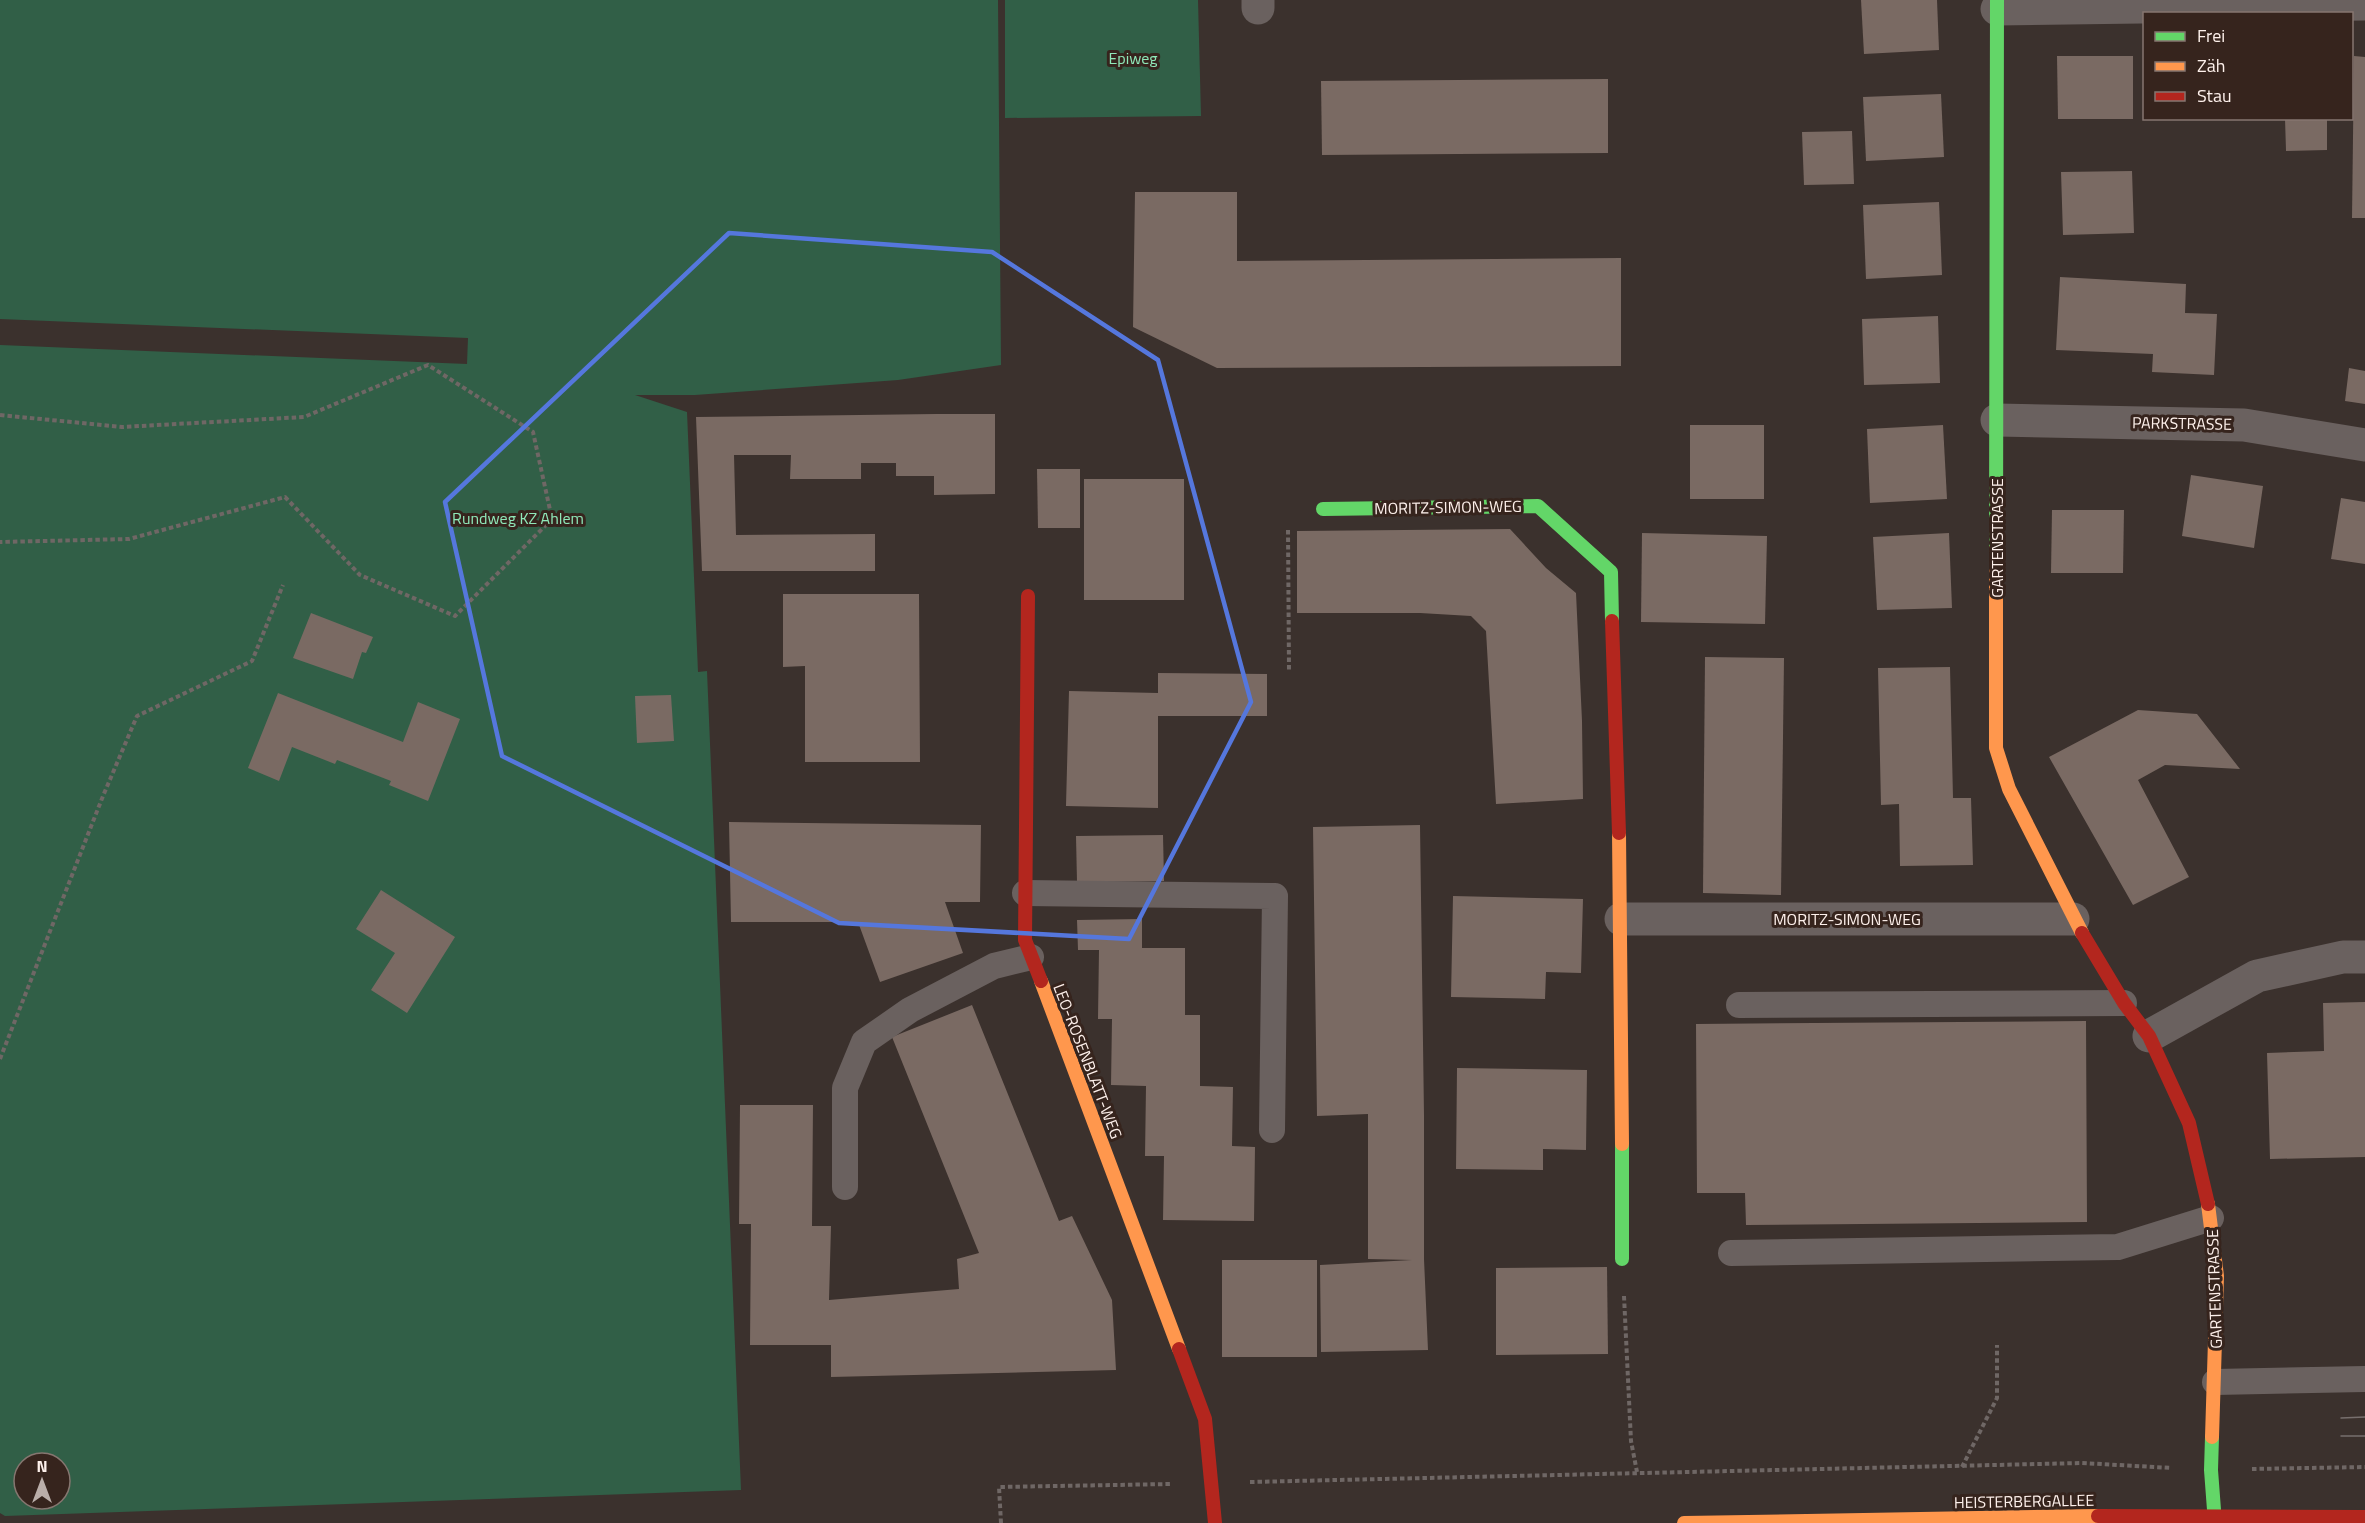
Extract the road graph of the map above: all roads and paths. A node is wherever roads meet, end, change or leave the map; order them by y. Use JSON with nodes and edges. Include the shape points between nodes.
{"nodes":[{"id":1,"x":1997,"y":4,"type":"edge"},
{"id":2,"x":2365,"y":4,"type":"edge"},
{"id":3,"x":0,"y":415,"type":"edge"},
{"id":4,"x":1997,"y":420,"type":"junction"},
{"id":5,"x":2365,"y":445,"type":"edge"},
{"id":6,"x":1323,"y":509,"type":"joint"},
{"id":7,"x":0,"y":542,"type":"edge"},
{"id":8,"x":283,"y":585,"type":"dead end"},
{"id":9,"x":1028,"y":596,"type":"dead end"},
{"id":10,"x":1289,"y":670,"type":"dead end"},
{"id":11,"x":1025,"y":893,"type":"junction"},
{"id":12,"x":1621,"y":919,"type":"junction"},
{"id":13,"x":2073,"y":919,"type":"junction"},
{"id":14,"x":1031,"y":957,"type":"junction"},
{"id":15,"x":2365,"y":957,"type":"edge"},
{"id":16,"x":2124,"y":1003,"type":"junction"},
{"id":17,"x":1739,"y":1005,"type":"dead end"},
{"id":18,"x":2149,"y":1036,"type":"junction"},
{"id":19,"x":0,"y":1059,"type":"edge"},
{"id":20,"x":1272,"y":1130,"type":"dead end"},
{"id":21,"x":845,"y":1187,"type":"dead end"},
{"id":22,"x":2211,"y":1218,"type":"junction"},
{"id":23,"x":1731,"y":1253,"type":"dead end"},
{"id":24,"x":1622,"y":1259,"type":"joint"},
{"id":25,"x":1997,"y":1344,"type":"dead end"},
{"id":26,"x":2365,"y":1379,"type":"edge"},
{"id":27,"x":2215,"y":1382,"type":"junction"},
{"id":28,"x":1962,"y":1467,"type":"junction"},
{"id":29,"x":2365,"y":1467,"type":"edge"},
{"id":30,"x":2211,"y":1470,"type":"junction"},
{"id":31,"x":1637,"y":1472,"type":"junction"},
{"id":32,"x":1211,"y":1483,"type":"junction"},
{"id":33,"x":2365,"y":1517,"type":"edge"},
{"id":34,"x":2215,"y":1520,"type":"edge"},
{"id":35,"x":1001,"y":1523,"type":"edge"},
{"id":36,"x":1215,"y":1523,"type":"edge"},
{"id":37,"x":1684,"y":1523,"type":"edge"}],
"edges":[{"from":1,"to":2,"type":"street"},
{"from":1,"to":4,"type":"street","name":"GARTENSTRASSE"},
{"from":3,"to":7,"type":"path","via":[[122,427],[304,417],[429,365],[533,432],[552,519],[455,616],[360,575],[285,497],[129,539]]},
{"from":4,"to":5,"type":"street","name":"PARKSTRASSE","via":[[2244,425]]},
{"from":4,"to":13,"type":"street","name":"GARTENSTRASSE","via":[[1996,748],[2009,789]]},
{"from":6,"to":10,"type":"path","via":[[1288,510]]},
{"from":6,"to":12,"type":"street","name":"MORITZ-SIMON-WEG","via":[[1538,506],[1611,572]]},
{"from":8,"to":19,"type":"path","via":[[252,661],[138,716]]},
{"from":9,"to":11,"type":"street","name":"LEO-ROSENBLATT-WEG"},
{"from":11,"to":14,"type":"street","name":"LEO-ROSENBLATT-WEG","via":[[1025,940]]},
{"from":11,"to":20,"type":"lane","via":[[1275,896]]},
{"from":12,"to":13,"type":"street","name":"MORITZ-SIMON-WEG"},
{"from":12,"to":24,"type":"street","name":"MORITZ-SIMON-WEG"},
{"from":13,"to":16,"type":"street","name":"GARTENSTRASSE"},
{"from":14,"to":21,"type":"lane","via":[[994,966],[910,1010],[864,1042],[845,1088]]},
{"from":14,"to":32,"type":"street","name":"LEO-ROSENBLATT-WEG","via":[[1204,1419]]},
{"from":15,"to":18,"type":"street","via":[[2343,957],[2257,976]]},
{"from":16,"to":17,"type":"lane"},
{"from":16,"to":18,"type":"street","name":"GARTENSTRASSE"},
{"from":18,"to":22,"type":"street","name":"GARTENSTRASSE","via":[[2190,1123]]},
{"from":22,"to":23,"type":"lane","via":[[2118,1248]]},
{"from":22,"to":27,"type":"street","name":"GARTENSTRASSE","via":[[2217,1276]]},
{"from":24,"to":31,"type":"path","via":[[1631,1441]]},
{"from":25,"to":28,"type":"path","via":[[1997,1398]]},
{"from":26,"to":27,"type":"lane"},
{"from":27,"to":30,"type":"street","name":"GARTENSTRASSE"},
{"from":28,"to":30,"type":"path","via":[[2082,1463]]},
{"from":28,"to":31,"type":"path"},
{"from":29,"to":30,"type":"path"},
{"from":30,"to":34,"type":"street","name":"GARTENSTRASSE"},
{"from":31,"to":32,"type":"path"},
{"from":32,"to":35,"type":"path","via":[[999,1487]]},
{"from":32,"to":36,"type":"street","name":"LEO-ROSENBLATT-WEG"},
{"from":33,"to":34,"type":"street","name":"HEISTERBERGALLEE"},
{"from":34,"to":37,"type":"street","name":"HEISTERBERGALLEE","via":[[2086,1516]]}]}
